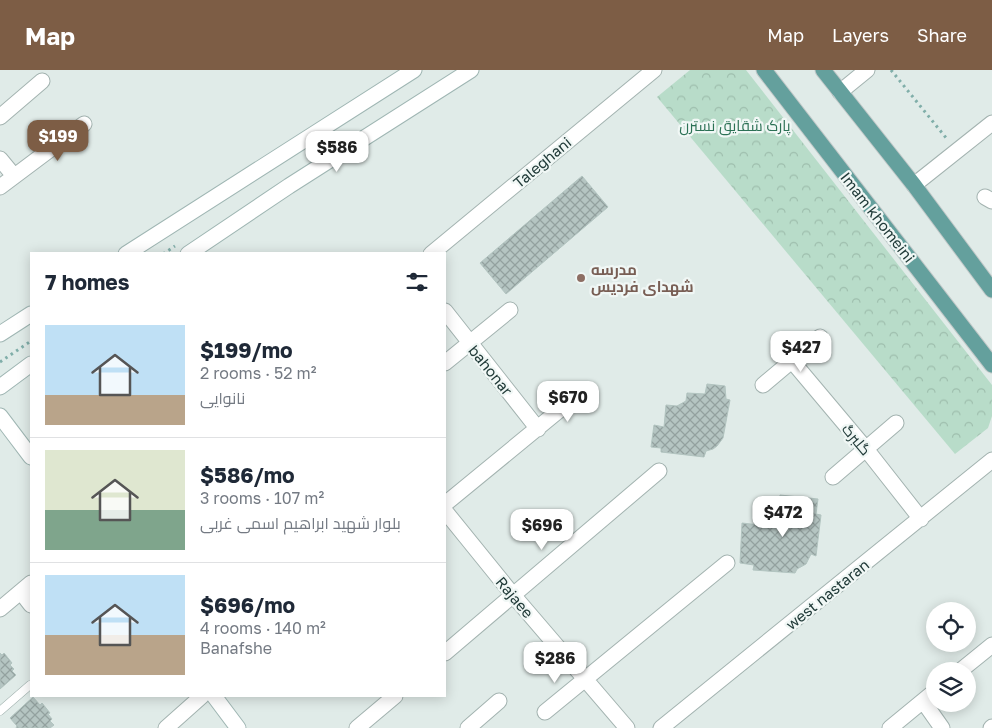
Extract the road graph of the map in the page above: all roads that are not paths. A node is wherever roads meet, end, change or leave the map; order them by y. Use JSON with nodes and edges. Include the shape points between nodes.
{"nodes":[{"id":1,"x":414,"y":70,"type":"edge"},
{"id":2,"x":471,"y":70,"type":"edge"},
{"id":3,"x":654,"y":70,"type":"edge"},
{"id":4,"x":764,"y":70,"type":"edge"},
{"id":5,"x":823,"y":70,"type":"edge"},
{"id":6,"x":868,"y":70,"type":"edge"},
{"id":7,"x":42,"y":81,"type":"dead end"},
{"id":8,"x":840,"y":92,"type":"junction"},
{"id":9,"x":0,"y":117,"type":"edge"},
{"id":10,"x":992,"y":123,"type":"edge"},
{"id":11,"x":84,"y":124,"type":"dead end"},
{"id":12,"x":0,"y":159,"type":"edge"},
{"id":13,"x":14,"y":176,"type":"junction"},
{"id":14,"x":914,"y":186,"type":"junction"},
{"id":15,"x":0,"y":187,"type":"edge"},
{"id":16,"x":129,"y":252,"type":"edge"},
{"id":17,"x":191,"y":252,"type":"edge"},
{"id":18,"x":433,"y":252,"type":"edge"},
{"id":19,"x":992,"y":290,"type":"edge"},
{"id":20,"x":510,"y":310,"type":"dead end"},
{"id":21,"x":446,"y":313,"type":"edge"},
{"id":22,"x":30,"y":315,"type":"edge"},
{"id":23,"x":0,"y":334,"type":"edge"},
{"id":24,"x":820,"y":337,"type":"dead end"},
{"id":25,"x":470,"y":343,"type":"junction"},
{"id":26,"x":792,"y":361,"type":"junction"},
{"id":27,"x":446,"y":362,"type":"edge"},
{"id":28,"x":30,"y":365,"type":"edge"},
{"id":29,"x":992,"y":365,"type":"edge"},
{"id":30,"x":763,"y":385,"type":"dead end"},
{"id":31,"x":0,"y":387,"type":"edge"},
{"id":32,"x":579,"y":394,"type":"dead end"},
{"id":33,"x":0,"y":416,"type":"edge"},
{"id":34,"x":896,"y":423,"type":"dead end"},
{"id":35,"x":538,"y":429,"type":"junction"},
{"id":36,"x":866,"y":449,"type":"junction"},
{"id":37,"x":30,"y":456,"type":"edge"},
{"id":38,"x":992,"y":460,"type":"edge"},
{"id":39,"x":659,"y":471,"type":"dead end"},
{"id":40,"x":834,"y":477,"type":"dead end"},
{"id":41,"x":446,"y":503,"type":"edge"},
{"id":42,"x":446,"y":512,"type":"edge"},
{"id":43,"x":921,"y":519,"type":"junction"},
{"id":44,"x":727,"y":563,"type":"dead end"},
{"id":45,"x":26,"y":587,"type":"edge"},
{"id":46,"x":513,"y":595,"type":"junction"},
{"id":47,"x":30,"y":601,"type":"edge"},
{"id":48,"x":0,"y":609,"type":"edge"},
{"id":49,"x":992,"y":645,"type":"edge"},
{"id":50,"x":446,"y":652,"type":"edge"},
{"id":51,"x":971,"y":662,"type":"edge"},
{"id":52,"x":584,"y":679,"type":"junction"},
{"id":53,"x":30,"y":685,"type":"edge"},
{"id":54,"x":201,"y":697,"type":"edge"},
{"id":55,"x":215,"y":697,"type":"edge"},
{"id":56,"x":393,"y":697,"type":"edge"},
{"id":57,"x":926,"y":698,"type":"edge"},
{"id":58,"x":500,"y":701,"type":"dead end"},
{"id":59,"x":0,"y":711,"type":"edge"},
{"id":60,"x":545,"y":712,"type":"dead end"},
{"id":61,"x":936,"y":712,"type":"edge"},
{"id":62,"x":166,"y":728,"type":"edge"},
{"id":63,"x":238,"y":728,"type":"edge"},
{"id":64,"x":357,"y":728,"type":"edge"},
{"id":65,"x":468,"y":728,"type":"edge"},
{"id":66,"x":627,"y":728,"type":"edge"},
{"id":67,"x":662,"y":728,"type":"edge"},
{"id":68,"x":890,"y":728,"type":"edge"},
{"id":69,"x":942,"y":728,"type":"edge"}],
"edges":[{"from":1,"to":16,"type":"street"},
{"from":2,"to":17,"type":"street"},
{"from":3,"to":18,"type":"street","name":"Taleghani"},
{"from":4,"to":29,"type":"main road","name":"Imam khomeini"},
{"from":5,"to":8,"type":"main road"},
{"from":6,"to":8,"type":"street"},
{"from":7,"to":9,"type":"street"},
{"from":8,"to":14,"type":"main road"},
{"from":10,"to":14,"type":"street"},
{"from":11,"to":13,"type":"street"},
{"from":12,"to":13,"type":"street"},
{"from":13,"to":15,"type":"street"},
{"from":14,"to":19,"type":"main road"},
{"from":20,"to":25,"type":"street"},
{"from":21,"to":25,"type":"street","name":"bahonar"},
{"from":22,"to":23,"type":"street"},
{"from":24,"to":26,"type":"street"},
{"from":25,"to":27,"type":"street"},
{"from":25,"to":35,"type":"street","name":"bahonar"},
{"from":26,"to":30,"type":"street"},
{"from":26,"to":36,"type":"street","name":"گلبرگ"},
{"from":28,"to":31,"type":"street"},
{"from":32,"to":35,"type":"street"},
{"from":33,"to":37,"type":"street"},
{"from":34,"to":36,"type":"street"},
{"from":35,"to":41,"type":"street"},
{"from":36,"to":40,"type":"street"},
{"from":36,"to":43,"type":"street","name":"گلبرگ"},
{"from":38,"to":43,"type":"street","name":"west nastaran"},
{"from":39,"to":46,"type":"street"},
{"from":42,"to":46,"type":"street","name":"Rajaee"},
{"from":43,"to":67,"type":"street","name":"west nastaran"},
{"from":44,"to":52,"type":"street"},
{"from":45,"to":47,"type":"street"},
{"from":45,"to":48,"type":"street"},
{"from":46,"to":50,"type":"street"},
{"from":46,"to":52,"type":"street","name":"Rajaee"},
{"from":49,"to":51,"type":"street"},
{"from":52,"to":60,"type":"street"},
{"from":52,"to":66,"type":"street","name":"Rajaee"},
{"from":53,"to":59,"type":"lane"},
{"from":54,"to":62,"type":"street"},
{"from":55,"to":63,"type":"street"},
{"from":56,"to":64,"type":"street"},
{"from":57,"to":68,"type":"street"},
{"from":58,"to":65,"type":"street"},
{"from":61,"to":69,"type":"street"}]}
